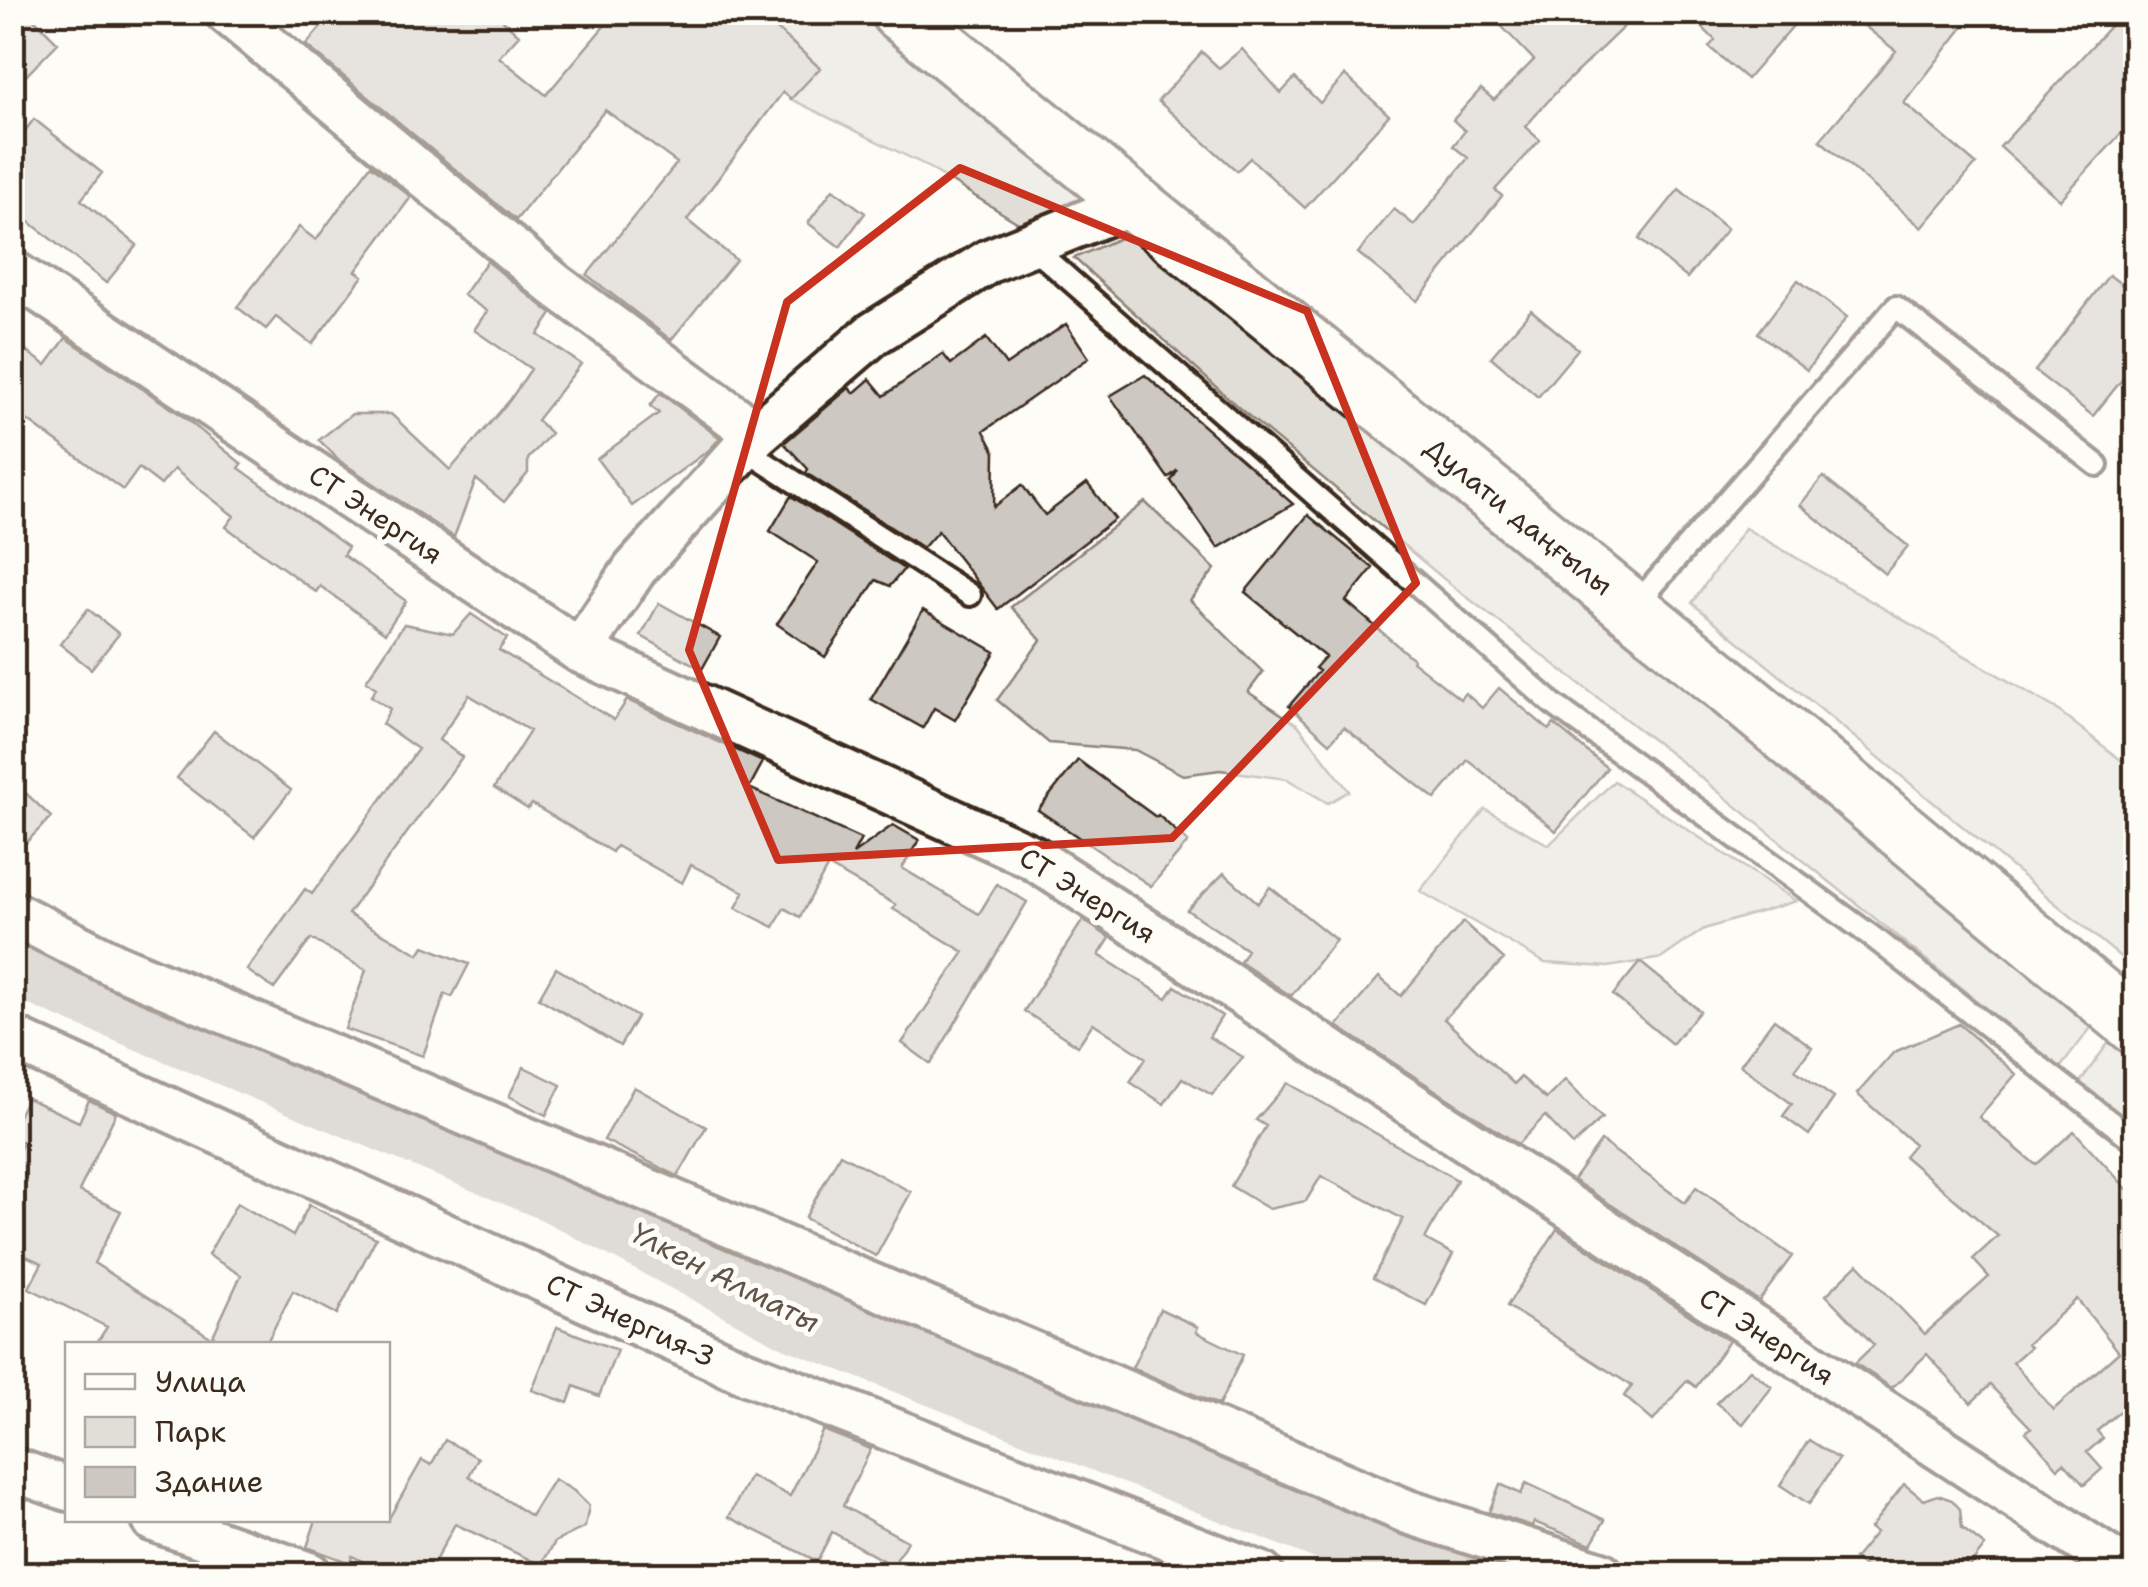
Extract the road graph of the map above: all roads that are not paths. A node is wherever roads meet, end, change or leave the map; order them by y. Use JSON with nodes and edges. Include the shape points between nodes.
{"nodes":[{"id":1,"x":227,"y":12,"type":"edge"},
{"id":2,"x":898,"y":12,"type":"edge"},
{"id":3,"x":1133,"y":203,"type":"junction"},
{"id":4,"x":1030,"y":245,"type":"junction"},
{"id":5,"x":12,"y":272,"type":"edge"},
{"id":6,"x":750,"y":441,"type":"junction"},
{"id":7,"x":2097,"y":465,"type":"dead end"},
{"id":8,"x":970,"y":595,"type":"dead end"},
{"id":9,"x":1632,"y":608,"type":"junction"},
{"id":10,"x":580,"y":650,"type":"junction"},
{"id":11,"x":12,"y":913,"type":"edge"},
{"id":12,"x":2136,"y":1026,"type":"edge"},
{"id":13,"x":12,"y":1038,"type":"edge"},
{"id":14,"x":2136,"y":1142,"type":"edge"},
{"id":15,"x":12,"y":1469,"type":"edge"},
{"id":16,"x":65,"y":1488,"type":"edge"},
{"id":17,"x":160,"y":1522,"type":"edge"},
{"id":18,"x":309,"y":1574,"type":"edge"},
{"id":19,"x":1261,"y":1574,"type":"edge"},
{"id":20,"x":1601,"y":1574,"type":"edge"},
{"id":21,"x":2133,"y":1574,"type":"edge"}],
"edges":[{"from":1,"to":6,"type":"street"},
{"from":2,"to":3,"type":"main road","name":"Дулати даңғылы"},
{"from":3,"to":4,"type":"street"},
{"from":3,"to":9,"type":"main road","name":"Дулати даңғылы"},
{"from":4,"to":6,"type":"street","via":[[990,261],[872,334]]},
{"from":4,"to":14,"type":"lane","via":[[1553,704],[1878,941]]},
{"from":5,"to":10,"type":"street","name":"СТ Энергия"},
{"from":6,"to":8,"type":"lane"},
{"from":6,"to":10,"type":"street","via":[[635,570]]},
{"from":7,"to":9,"type":"lane","via":[[1896,307]]},
{"from":9,"to":12,"type":"main road","name":"Дулати даңғылы"},
{"from":10,"to":21,"type":"street","name":"СТ Энергия","via":[[1032,857]]},
{"from":11,"to":20,"type":"street","via":[[134,974],[1408,1512]]},
{"from":13,"to":19,"type":"street","name":"СТ Энергия-3","via":[[742,1371]]},
{"from":15,"to":16,"type":"street"},
{"from":17,"to":18,"type":"street"}]}
